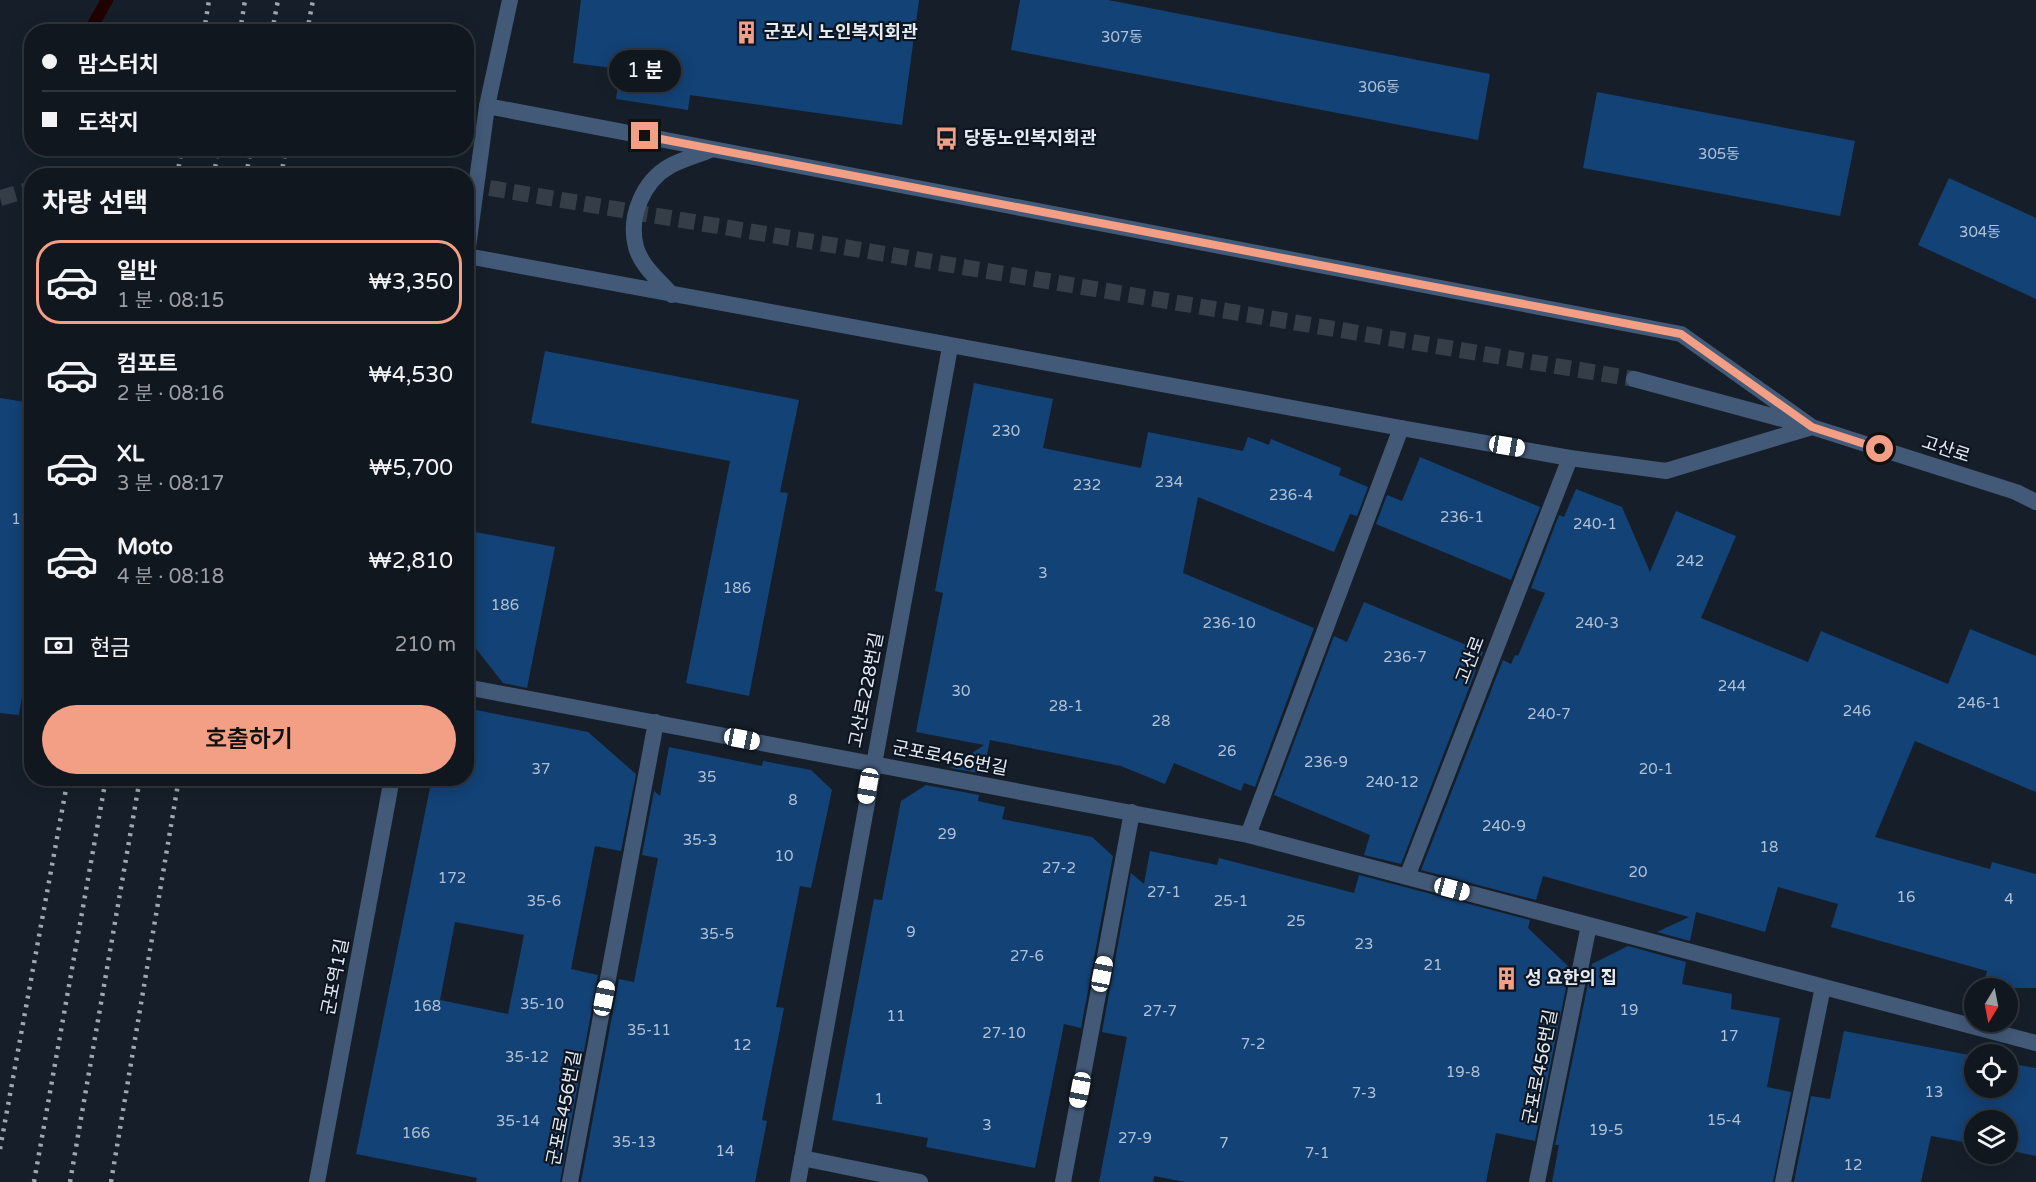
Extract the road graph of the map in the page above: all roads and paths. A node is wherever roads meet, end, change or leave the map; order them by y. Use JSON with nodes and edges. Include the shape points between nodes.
{"nodes":[{"id":1,"x":510,"y":0,"type":"edge"},
{"id":2,"x":487,"y":106,"type":"junction"},
{"id":3,"x":714,"y":148,"type":"junction"},
{"id":4,"x":474,"y":205,"type":"edge"},
{"id":5,"x":474,"y":260,"type":"edge"},
{"id":6,"x":672,"y":295,"type":"junction"},
{"id":7,"x":950,"y":347,"type":"junction"},
{"id":8,"x":1634,"y":379,"type":"tunnel mouth"},
{"id":9,"x":1812,"y":427,"type":"junction"},
{"id":10,"x":1401,"y":428,"type":"junction"},
{"id":11,"x":1570,"y":458,"type":"junction"},
{"id":12,"x":2036,"y":502,"type":"edge"},
{"id":13,"x":474,"y":688,"type":"edge"},
{"id":14,"x":656,"y":722,"type":"junction"},
{"id":15,"x":873,"y":763,"type":"junction"},
{"id":16,"x":391,"y":786,"type":"edge"},
{"id":17,"x":1132,"y":812,"type":"junction"},
{"id":18,"x":1248,"y":835,"type":"junction"},
{"id":19,"x":1407,"y":877,"type":"junction"},
{"id":20,"x":1589,"y":925,"type":"junction"},
{"id":21,"x":1823,"y":987,"type":"junction"},
{"id":22,"x":2036,"y":1043,"type":"edge"},
{"id":23,"x":802,"y":1158,"type":"junction"},
{"id":24,"x":317,"y":1182,"type":"edge"},
{"id":25,"x":570,"y":1182,"type":"edge"},
{"id":26,"x":798,"y":1182,"type":"edge"},
{"id":27,"x":920,"y":1182,"type":"edge"},
{"id":28,"x":1063,"y":1182,"type":"edge"},
{"id":29,"x":1537,"y":1182,"type":"edge"},
{"id":30,"x":1783,"y":1182,"type":"edge"}],
"edges":[{"from":1,"to":2,"type":"street"},
{"from":2,"to":3,"type":"street"},
{"from":2,"to":4,"type":"street"},
{"from":3,"to":6,"type":"street","via":[[668,167],[643,191],[636,213],[636,246],[645,264]]},
{"from":3,"to":9,"type":"street","via":[[1681,334]]},
{"from":5,"to":6,"type":"street"},
{"from":6,"to":7,"type":"street"},
{"from":7,"to":10,"type":"street"},
{"from":7,"to":15,"type":"street","name":"고산로228번길"},
{"from":8,"to":9,"type":"street","name":"고산로"},
{"from":9,"to":11,"type":"street","via":[[1666,471]]},
{"from":9,"to":12,"type":"street","name":"고산로","via":[[2016,492]]},
{"from":10,"to":11,"type":"street"},
{"from":10,"to":18,"type":"street"},
{"from":11,"to":19,"type":"street","name":"고산로"},
{"from":13,"to":14,"type":"street","name":"군포로456번길"},
{"from":14,"to":15,"type":"street","name":"군포로456번길"},
{"from":14,"to":25,"type":"street","name":"군포로456번길"},
{"from":15,"to":17,"type":"street","name":"군포로456번길"},
{"from":15,"to":23,"type":"street","name":"고산로228번길"},
{"from":16,"to":24,"type":"street","name":"군포역1길"},
{"from":17,"to":18,"type":"street","name":"군포로456번길"},
{"from":17,"to":28,"type":"street"},
{"from":18,"to":19,"type":"street","name":"군포로456번길"},
{"from":19,"to":20,"type":"street","name":"군포로456번길"},
{"from":20,"to":21,"type":"street","name":"군포로456번길"},
{"from":20,"to":29,"type":"street","name":"군포로456번길"},
{"from":21,"to":22,"type":"street","name":"군포로456번길"},
{"from":21,"to":30,"type":"street"},
{"from":23,"to":26,"type":"street","name":"고산로228번길"},
{"from":23,"to":27,"type":"street"}]}
